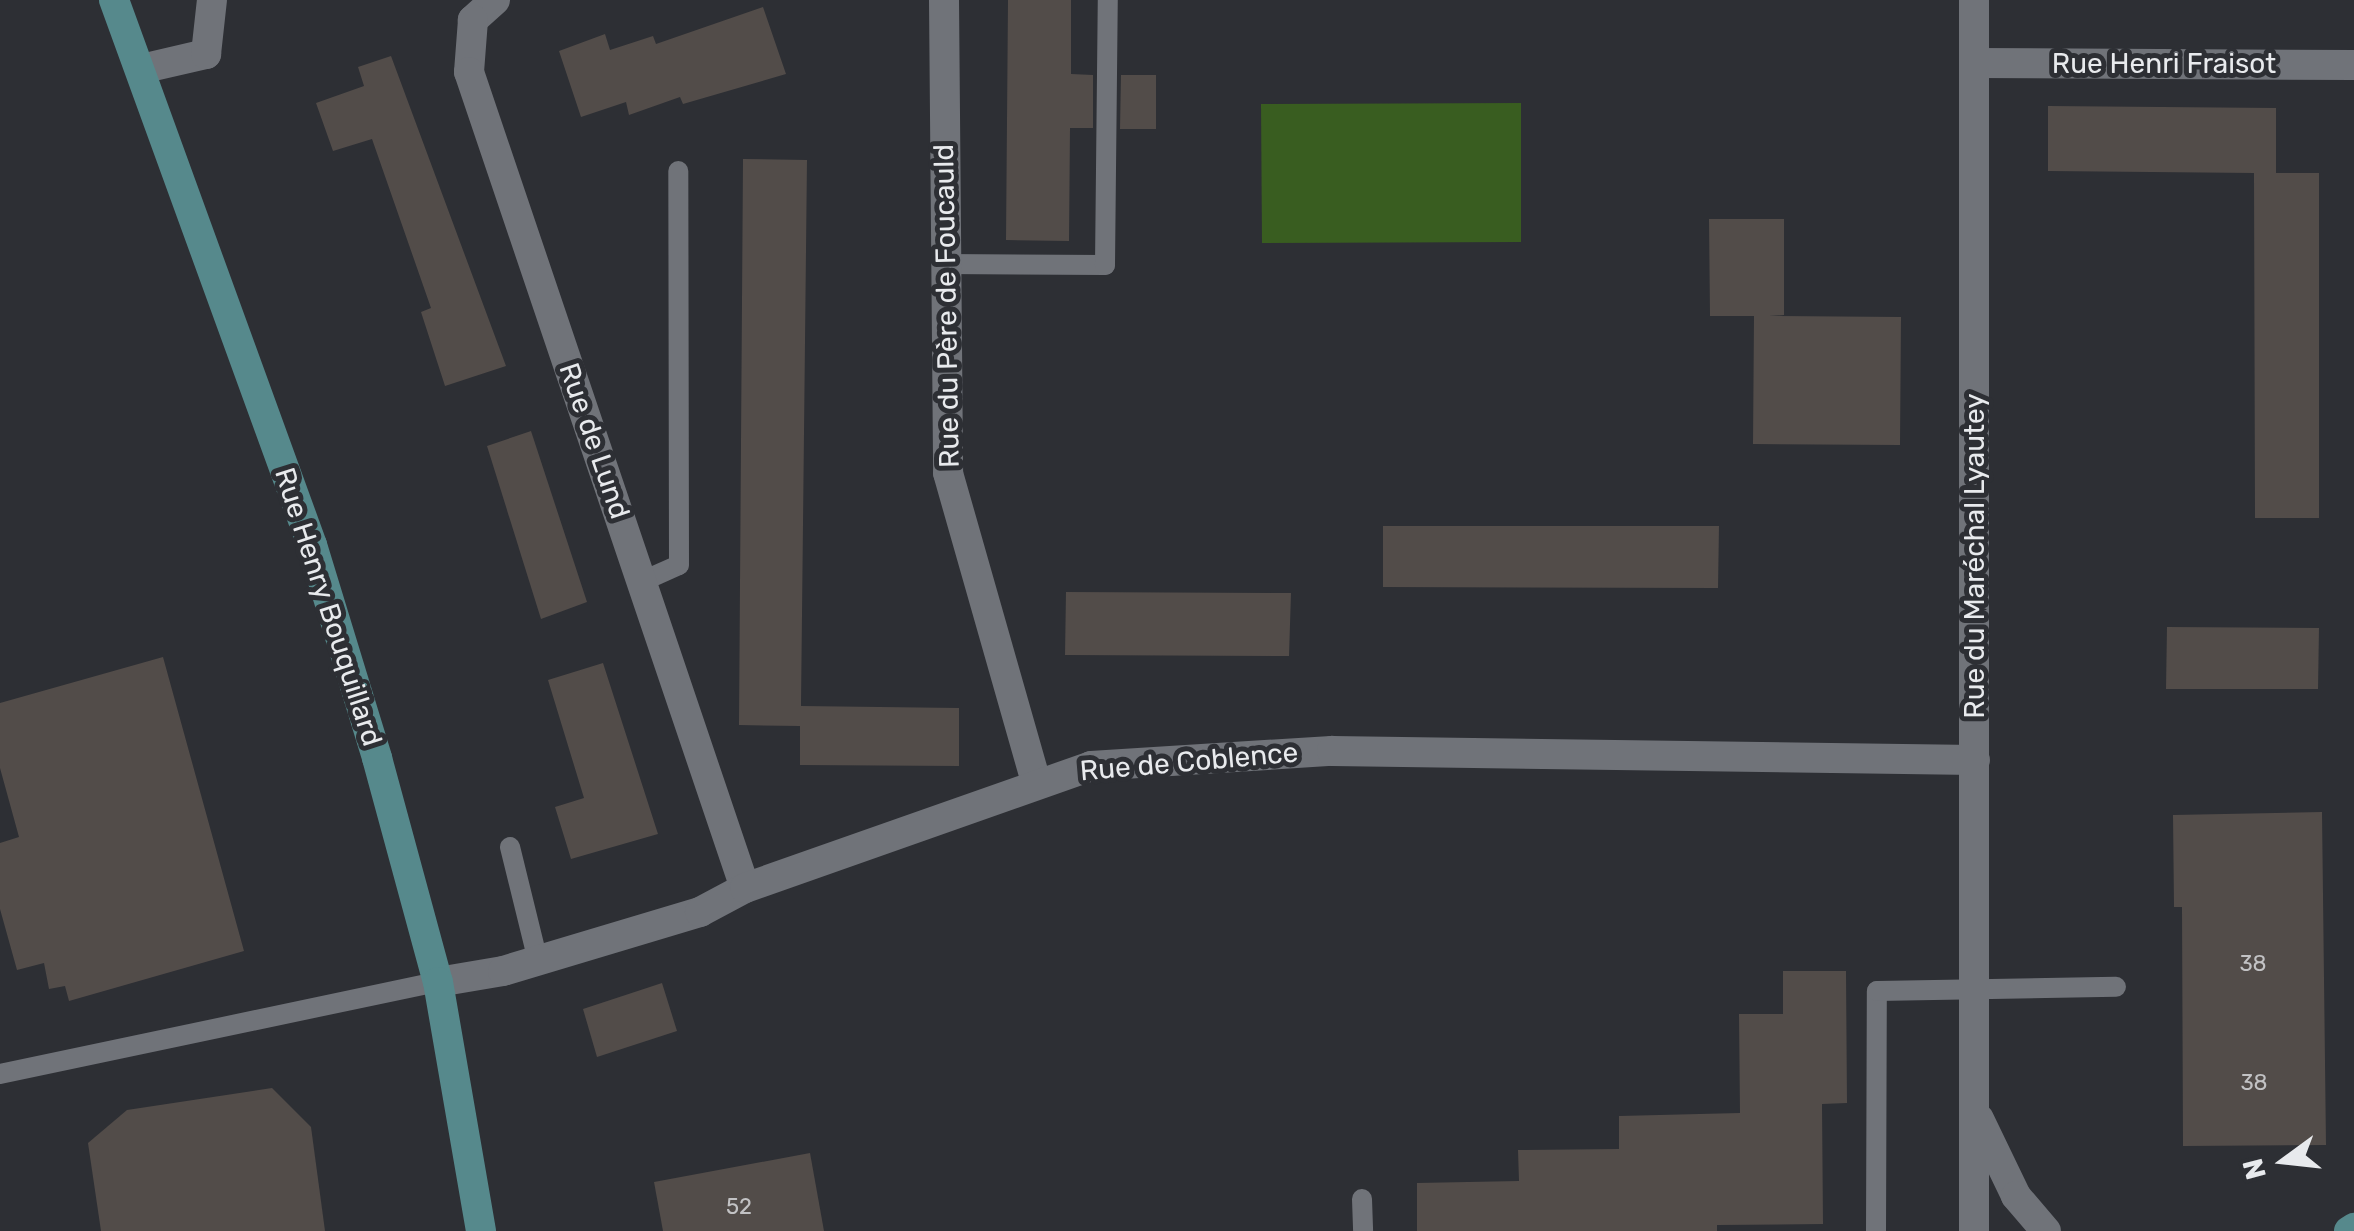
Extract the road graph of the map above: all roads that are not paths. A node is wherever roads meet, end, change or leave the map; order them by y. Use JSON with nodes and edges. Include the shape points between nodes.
{"nodes":[{"id":1,"x":114,"y":0,"type":"edge"},
{"id":2,"x":212,"y":0,"type":"edge"},
{"id":3,"x":495,"y":0,"type":"edge"},
{"id":4,"x":944,"y":0,"type":"edge"},
{"id":5,"x":1108,"y":0,"type":"edge"},
{"id":6,"x":1974,"y":0,"type":"edge"},
{"id":7,"x":1974,"y":63,"type":"junction"},
{"id":8,"x":2354,"y":64,"type":"edge"},
{"id":9,"x":141,"y":69,"type":"junction"},
{"id":10,"x":678,"y":172,"type":"dead end"},
{"id":11,"x":944,"y":264,"type":"junction"},
{"id":12,"x":643,"y":581,"type":"junction"},
{"id":13,"x":1975,"y":760,"type":"junction"},
{"id":14,"x":1036,"y":781,"type":"junction"},
{"id":15,"x":510,"y":847,"type":"dead end"},
{"id":16,"x":746,"y":888,"type":"junction"},
{"id":17,"x":538,"y":962,"type":"junction"},
{"id":18,"x":438,"y":982,"type":"junction"},
{"id":19,"x":2116,"y":987,"type":"dead end"},
{"id":20,"x":1975,"y":990,"type":"junction"},
{"id":21,"x":0,"y":1074,"type":"edge"},
{"id":22,"x":1975,"y":1112,"type":"junction"},
{"id":23,"x":1362,"y":1199,"type":"dead end"},
{"id":24,"x":482,"y":1231,"type":"edge"},
{"id":25,"x":1363,"y":1231,"type":"edge"},
{"id":26,"x":1876,"y":1231,"type":"edge"},
{"id":27,"x":1974,"y":1231,"type":"edge"},
{"id":28,"x":2046,"y":1231,"type":"edge"}],
"edges":[{"from":1,"to":9,"type":"main road","name":"Rue Henry Bouquillard"},
{"from":2,"to":9,"type":"street","via":[[206,54]]},
{"from":3,"to":12,"type":"street","name":"Rue de Lund","via":[[472,20],[469,72]]},
{"from":4,"to":11,"type":"street","name":"Rue du Père de Foucauld"},
{"from":5,"to":11,"type":"lane","via":[[1104,265]]},
{"from":6,"to":7,"type":"street","name":"Rue du Maréchal Lyautey"},
{"from":7,"to":8,"type":"street","name":"Rue Henri Fraisot"},
{"from":7,"to":13,"type":"street","name":"Rue du Maréchal Lyautey"},
{"from":9,"to":18,"type":"main road","name":"Rue Henry Bouquillard","via":[[312,546]]},
{"from":10,"to":12,"type":"lane","via":[[679,565]]},
{"from":11,"to":14,"type":"street","name":"Rue du Père de Foucauld","via":[[948,473]]},
{"from":12,"to":16,"type":"street","name":"Rue de Lund"},
{"from":13,"to":14,"type":"street","name":"Rue de Coblence","via":[[1332,751],[1091,766]]},
{"from":13,"to":20,"type":"street","name":"Rue du Maréchal Lyautey"},
{"from":14,"to":16,"type":"street","name":"Rue de Coblence"},
{"from":15,"to":17,"type":"lane"},
{"from":16,"to":17,"type":"street","name":"Rue de Coblence","via":[[700,912]]},
{"from":17,"to":18,"type":"street","name":"Rue de Coblence"},
{"from":18,"to":21,"type":"lane"},
{"from":18,"to":24,"type":"main road","name":"Rue Henry Bouquillard"},
{"from":19,"to":20,"type":"lane"},
{"from":20,"to":22,"type":"street","name":"Rue du Maréchal Lyautey"},
{"from":20,"to":26,"type":"lane","via":[[1877,991]]},
{"from":22,"to":27,"type":"street","name":"Rue du Maréchal Lyautey"},
{"from":22,"to":28,"type":"street","name":"Rue du Maréchal Lyautey","via":[[2016,1196]]},
{"from":23,"to":25,"type":"lane"}]}
